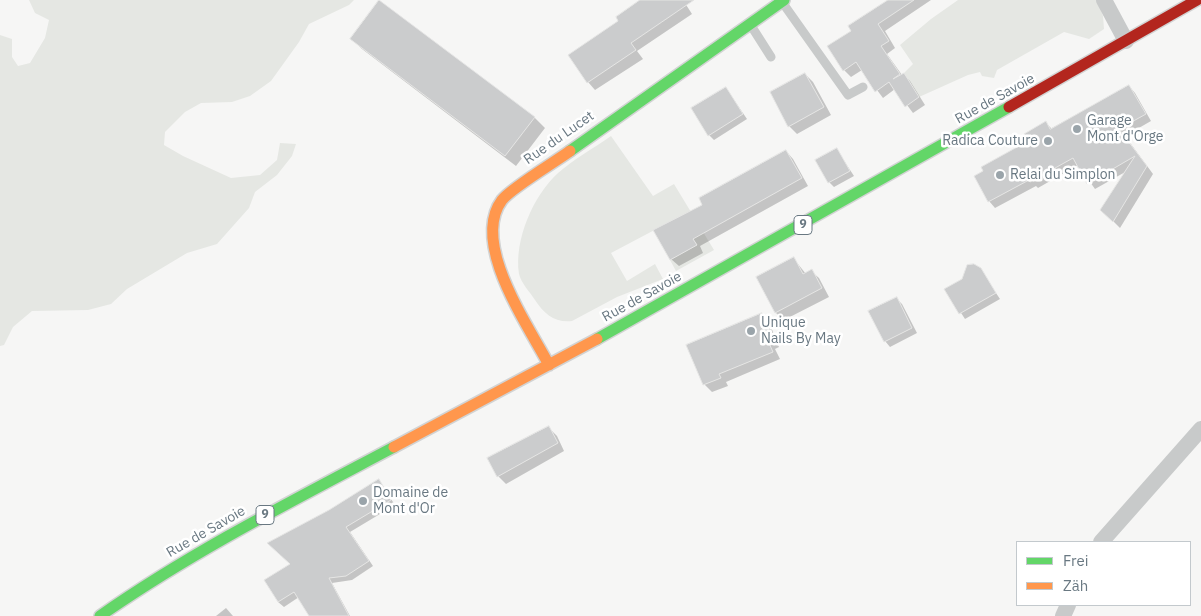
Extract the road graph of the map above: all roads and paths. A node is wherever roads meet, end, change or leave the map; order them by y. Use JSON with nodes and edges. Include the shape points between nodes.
{"nodes":[{"id":1,"x":1104,"y":0,"type":"edge"},
{"id":2,"x":1197,"y":0,"type":"edge"},
{"id":3,"x":783,"y":1,"type":"edge"},
{"id":4,"x":750,"y":24,"type":"junction"},
{"id":5,"x":1126,"y":41,"type":"junction"},
{"id":6,"x":771,"y":56,"type":"dead end"},
{"id":7,"x":863,"y":87,"type":"dead end"},
{"id":8,"x":549,"y":365,"type":"junction"},
{"id":9,"x":1201,"y":429,"type":"edge"},
{"id":10,"x":1102,"y":541,"type":"edge"},
{"id":11,"x":100,"y":616,"type":"edge"}],
"edges":[{"from":1,"to":5,"type":"street"},
{"from":2,"to":5,"type":"main road","name":"Rue de Savoie","number":"9"},
{"from":3,"to":4,"type":"main road","name":"Rue du Lucet"},
{"from":3,"to":7,"type":"lane","via":[[848,95]]},
{"from":4,"to":6,"type":"lane"},
{"from":4,"to":8,"type":"main road","name":"Rue du Lucet","via":[[522,182],[503,198],[493,214],[491,230],[504,279]]},
{"from":5,"to":8,"type":"main road","name":"Rue de Savoie","number":"9","via":[[760,250]]},
{"from":8,"to":11,"type":"main road","name":"Rue de Savoie","number":"9","via":[[227,536]]},
{"from":9,"to":10,"type":"street"}]}
